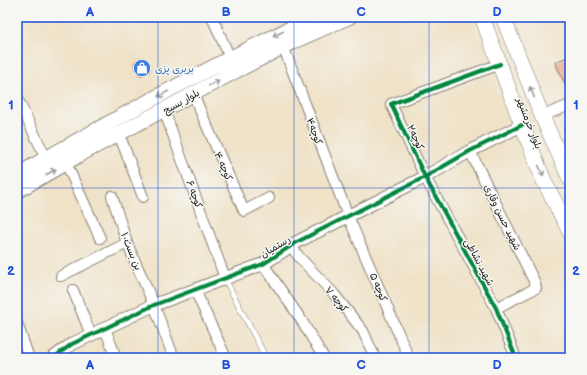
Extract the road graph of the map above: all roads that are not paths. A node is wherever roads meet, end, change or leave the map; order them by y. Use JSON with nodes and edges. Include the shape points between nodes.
{"nodes":[{"id":1,"x":212,"y":17,"type":"edge"},
{"id":2,"x":314,"y":17,"type":"edge"},
{"id":3,"x":349,"y":17,"type":"edge"},
{"id":4,"x":482,"y":17,"type":"edge"},
{"id":5,"x":503,"y":17,"type":"edge"},
{"id":6,"x":283,"y":46,"type":"junction"},
{"id":7,"x":230,"y":58,"type":"junction"},
{"id":8,"x":500,"y":64,"type":"junction"},
{"id":9,"x":234,"y":72,"type":"junction"},
{"id":10,"x":193,"y":94,"type":"junction"},
{"id":11,"x":17,"y":98,"type":"edge"},
{"id":12,"x":570,"y":105,"type":"edge"},
{"id":13,"x":164,"y":110,"type":"junction"},
{"id":14,"x":542,"y":116,"type":"junction"},
{"id":15,"x":522,"y":125,"type":"junction"},
{"id":16,"x":119,"y":134,"type":"junction"},
{"id":17,"x":470,"y":151,"type":"junction"},
{"id":18,"x":46,"y":158,"type":"junction"},
{"id":19,"x":66,"y":164,"type":"junction"},
{"id":20,"x":17,"y":174,"type":"edge"},
{"id":21,"x":425,"y":177,"type":"junction"},
{"id":22,"x":570,"y":179,"type":"edge"},
{"id":23,"x":17,"y":191,"type":"edge"},
{"id":24,"x":112,"y":196,"type":"dead end"},
{"id":25,"x":143,"y":197,"type":"dead end"},
{"id":26,"x":269,"y":198,"type":"dead end"},
{"id":27,"x":348,"y":216,"type":"junction"},
{"id":28,"x":570,"y":232,"type":"edge"},
{"id":29,"x":100,"y":238,"type":"dead end"},
{"id":30,"x":127,"y":242,"type":"junction"},
{"id":31,"x":291,"y":246,"type":"junction"},
{"id":32,"x":263,"y":264,"type":"junction"},
{"id":33,"x":61,"y":276,"type":"dead end"},
{"id":34,"x":225,"y":278,"type":"junction"},
{"id":35,"x":73,"y":290,"type":"dead end"},
{"id":36,"x":195,"y":290,"type":"junction"},
{"id":37,"x":154,"y":305,"type":"junction"},
{"id":38,"x":496,"y":308,"type":"junction"},
{"id":39,"x":17,"y":323,"type":"edge"},
{"id":40,"x":105,"y":328,"type":"junction"},
{"id":41,"x":91,"y":335,"type":"junction"},
{"id":42,"x":29,"y":358,"type":"edge"},
{"id":43,"x":53,"y":358,"type":"edge"},
{"id":44,"x":116,"y":358,"type":"edge"},
{"id":45,"x":174,"y":358,"type":"edge"},
{"id":46,"x":226,"y":358,"type":"edge"},
{"id":47,"x":266,"y":358,"type":"edge"},
{"id":48,"x":324,"y":358,"type":"edge"},
{"id":49,"x":375,"y":358,"type":"edge"},
{"id":50,"x":410,"y":358,"type":"edge"},
{"id":51,"x":516,"y":358,"type":"edge"}],
"edges":[{"from":1,"to":7,"type":"street"},
{"from":2,"to":7,"type":"main road","name":"بلوار بسیج","one_way":true},
{"from":3,"to":6,"type":"main road","name":"بلوار بسیج"},
{"from":4,"to":8,"type":"main road","name":"بلوار خرمشهر"},
{"from":14,"to":5,"type":"main road","name":"بلوار خرمشهر","one_way":true},
{"from":6,"to":9,"type":"main road","name":"بلوار بسیج"},
{"from":6,"to":27,"type":"street","name":"کوچه۴"},
{"from":7,"to":9,"type":"main road"},
{"from":7,"to":18,"type":"main road","name":"بلوار بسیج","one_way":true},
{"from":8,"to":15,"type":"main road","name":"بلوار خرمشهر"},
{"from":8,"to":21,"type":"street","name":"کوچه۲","via":[[391,104]]},
{"from":10,"to":9,"type":"main road","name":"بلوار بسیج","one_way":true},
{"from":10,"to":13,"type":"main road","name":"بلوار بسیج"},
{"from":10,"to":26,"type":"street","name":"کوچه ۴","via":[[244,211]]},
{"from":11,"to":18,"type":"street"},
{"from":12,"to":14,"type":"street"},
{"from":13,"to":16,"type":"main road","name":"بلوار بسیج"},
{"from":13,"to":34,"type":"street","name":"کوچه ۶"},
{"from":14,"to":15,"type":"main road"},
{"from":14,"to":22,"type":"main road","name":"بلوار خرمشهر"},
{"from":15,"to":17,"type":"street","name":"رستمیان"},
{"from":15,"to":28,"type":"main road","name":"بلوار خرمشهر","one_way":true,"via":[[544,181]]},
{"from":16,"to":19,"type":"main road","name":"بلوار بسیج"},
{"from":16,"to":25,"type":"street"},
{"from":17,"to":21,"type":"street","name":"رستمیان"},
{"from":17,"to":38,"type":"street","name":"شهید حسن وقاری","via":[[536,288]]},
{"from":18,"to":20,"type":"main road","name":"بلوار بسیج"},
{"from":23,"to":19,"type":"main road","name":"بلوار بسیج","one_way":true},
{"from":19,"to":29,"type":"street"},
{"from":21,"to":27,"type":"street","name":"رستمیان"},
{"from":21,"to":38,"type":"street","name":"شهید نشاطی"},
{"from":24,"to":30,"type":"street","name":"بن بست۱۰"},
{"from":27,"to":31,"type":"street","name":"رستمیان"},
{"from":27,"to":50,"type":"street","name":"کوچه ۵"},
{"from":30,"to":33,"type":"street"},
{"from":30,"to":37,"type":"street","name":"بن بست۱۰"},
{"from":31,"to":32,"type":"street","name":"رستمیان"},
{"from":31,"to":49,"type":"street","name":"کوچه ۷","via":[[363,331]]},
{"from":32,"to":34,"type":"street","name":"رستمیان"},
{"from":32,"to":48,"type":"street"},
{"from":34,"to":36,"type":"street","name":"رستمیان"},
{"from":34,"to":47,"type":"lane"},
{"from":35,"to":41,"type":"street"},
{"from":36,"to":37,"type":"street","name":"رستمیان"},
{"from":36,"to":46,"type":"street"},
{"from":37,"to":40,"type":"street","name":"رستمیان"},
{"from":37,"to":45,"type":"street","name":"بن بست۱۰"},
{"from":38,"to":51,"type":"street","name":"شهید نشاطی"},
{"from":39,"to":42,"type":"street"},
{"from":40,"to":41,"type":"street","name":"رستمیان"},
{"from":40,"to":44,"type":"street"},
{"from":41,"to":43,"type":"street","name":"رستمیان","via":[[72,344]]}]}
